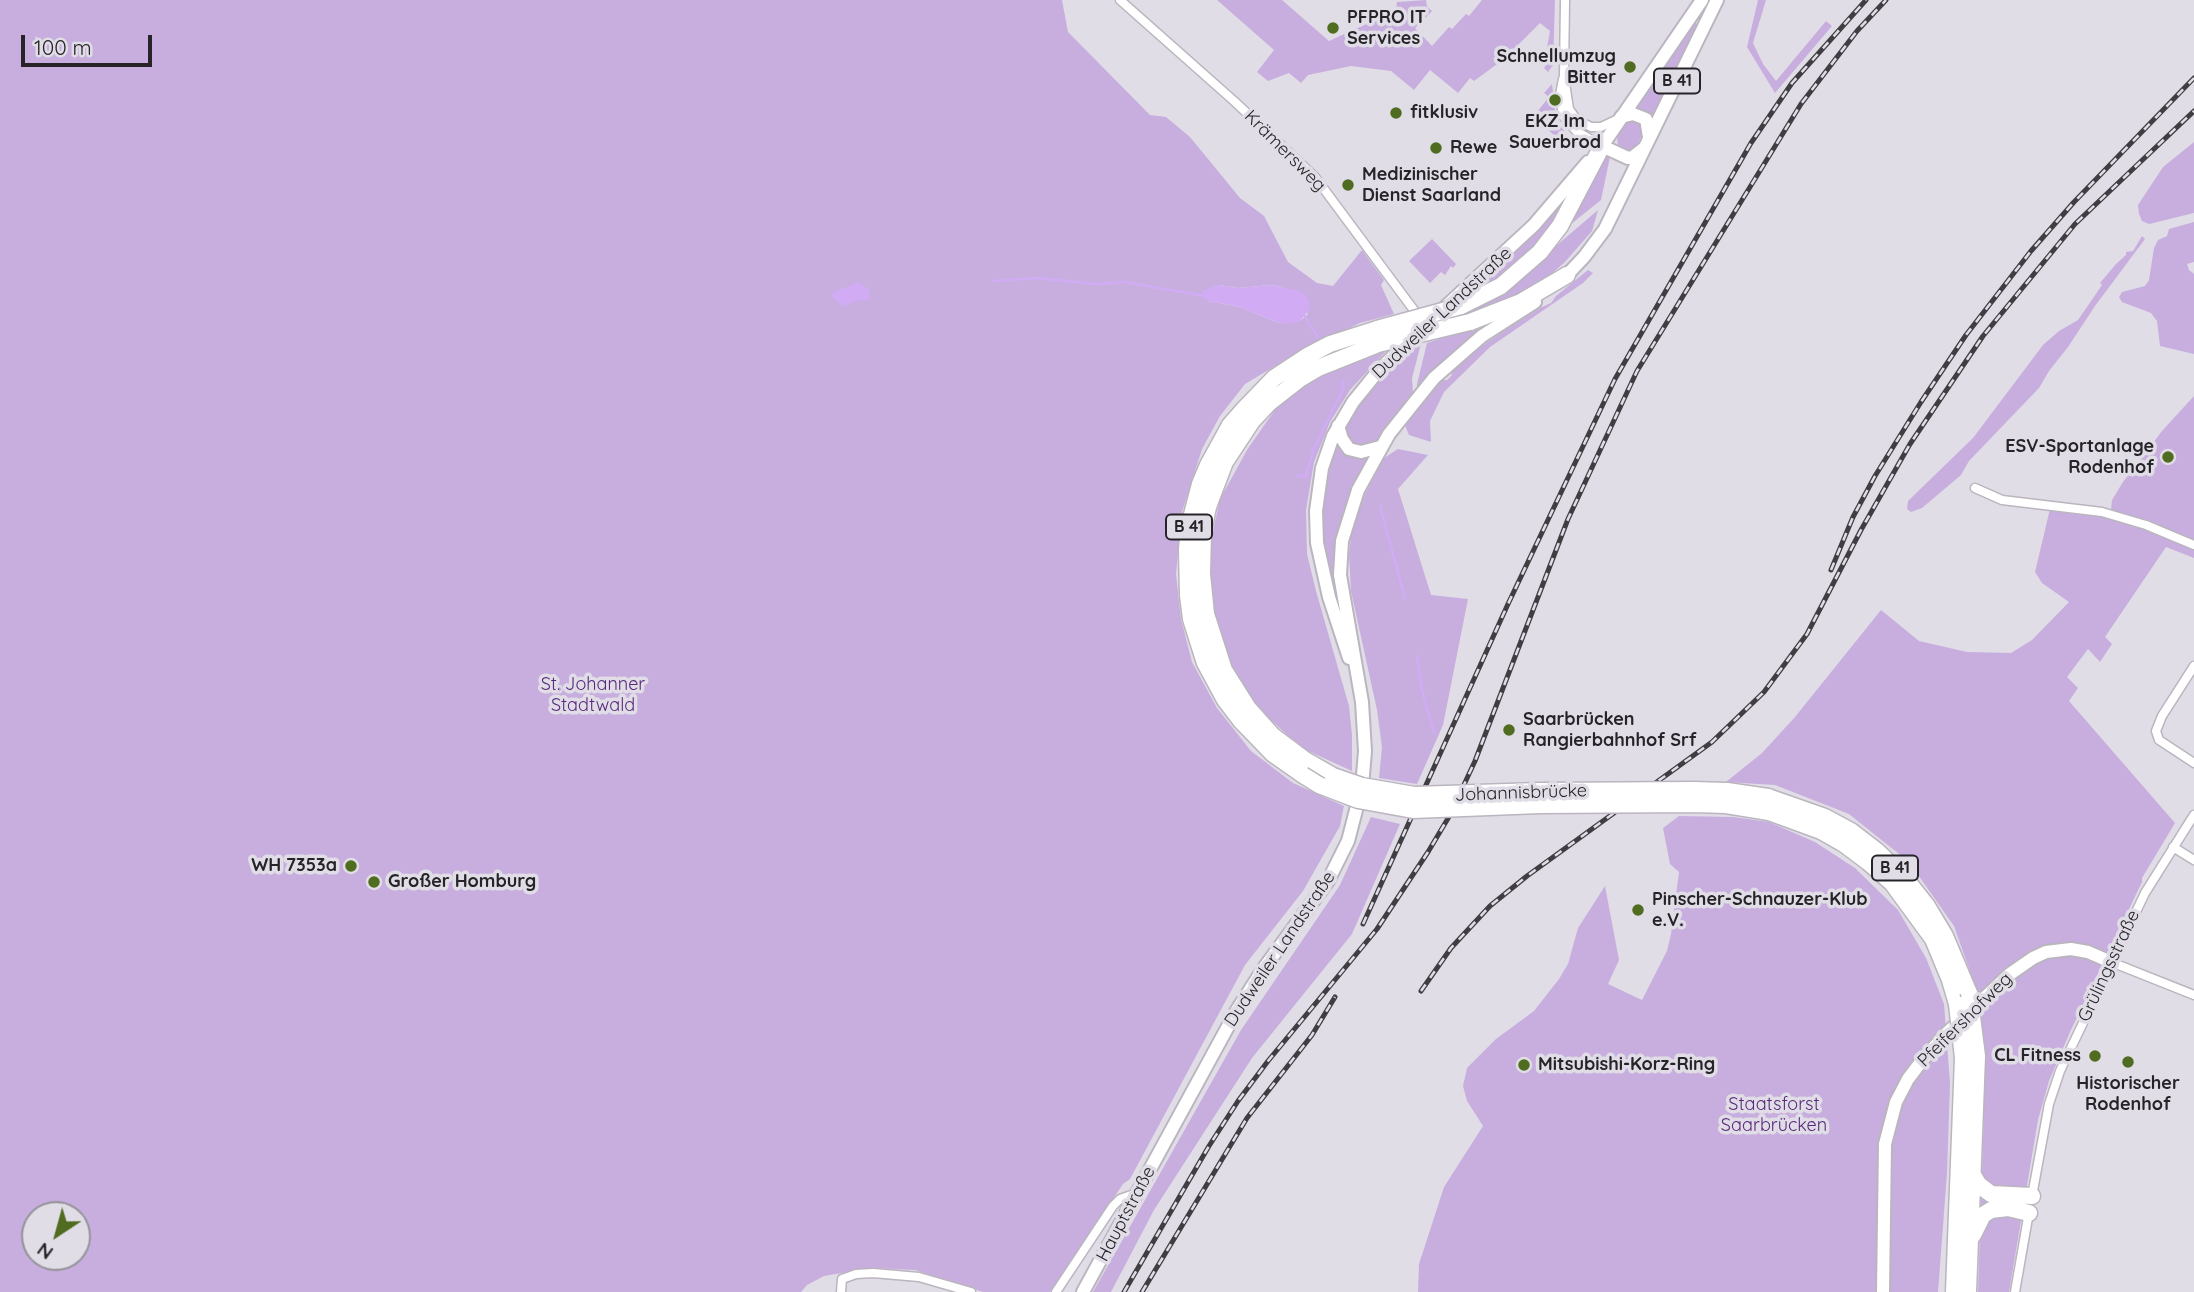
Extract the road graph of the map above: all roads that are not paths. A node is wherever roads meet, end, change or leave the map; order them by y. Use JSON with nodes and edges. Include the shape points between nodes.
{"nodes":[{"id":1,"x":1120,"y":0,"type":"edge"},
{"id":2,"x":1565,"y":0,"type":"edge"},
{"id":3,"x":1702,"y":0,"type":"edge"},
{"id":4,"x":1717,"y":0,"type":"edge"},
{"id":5,"x":1564,"y":76,"type":"junction"},
{"id":6,"x":1622,"y":117,"type":"junction"},
{"id":7,"x":1646,"y":143,"type":"junction"},
{"id":8,"x":1602,"y":146,"type":"junction"},
{"id":9,"x":1567,"y":275,"type":"junction"},
{"id":10,"x":1426,"y":325,"type":"junction"},
{"id":11,"x":1378,"y":337,"type":"junction"},
{"id":12,"x":1338,"y":426,"type":"junction"},
{"id":13,"x":1380,"y":447,"type":"junction"},
{"id":14,"x":1975,"y":488,"type":"dead end"},
{"id":15,"x":2194,"y":545,"type":"edge"},
{"id":16,"x":2194,"y":666,"type":"edge"},
{"id":17,"x":1355,"y":671,"type":"junction"},
{"id":18,"x":2194,"y":763,"type":"edge"},
{"id":19,"x":1769,"y":805,"type":"junction"},
{"id":20,"x":2194,"y":815,"type":"edge"},
{"id":21,"x":2173,"y":847,"type":"junction"},
{"id":22,"x":2194,"y":860,"type":"edge"},
{"id":23,"x":2111,"y":962,"type":"junction"},
{"id":24,"x":2194,"y":995,"type":"edge"},
{"id":25,"x":1970,"y":1057,"type":"junction"},
{"id":26,"x":1168,"y":1135,"type":"joint"},
{"id":27,"x":1973,"y":1175,"type":"junction"},
{"id":28,"x":1137,"y":1194,"type":"junction"},
{"id":29,"x":2032,"y":1196,"type":"junction"},
{"id":30,"x":2029,"y":1213,"type":"junction"},
{"id":31,"x":1970,"y":1244,"type":"junction"},
{"id":32,"x":840,"y":1289,"type":"edge"},
{"id":33,"x":971,"y":1292,"type":"edge"},
{"id":34,"x":1056,"y":1292,"type":"edge"},
{"id":35,"x":1083,"y":1292,"type":"edge"},
{"id":36,"x":1883,"y":1292,"type":"edge"},
{"id":37,"x":1954,"y":1292,"type":"edge"},
{"id":38,"x":1968,"y":1292,"type":"edge"},
{"id":39,"x":2015,"y":1292,"type":"edge"}],
"edges":[{"from":1,"to":10,"type":"street","name":"Krämersweg","via":[[1310,172]]},
{"from":2,"to":5,"type":"street"},
{"from":3,"to":6,"type":"main road","name":"Dudweiler Landstraße","number":"B 41"},
{"from":4,"to":7,"type":"main road","name":"Dudweiler Landstraße","number":"B 41"},
{"from":5,"to":6,"type":"street","via":[[1569,109],[1577,121],[1601,128]]},
{"from":5,"to":8,"type":"street","via":[[1560,88],[1563,116],[1576,131]]},
{"from":6,"to":7,"type":"main road","via":[[1633,114],[1646,119]]},
{"from":6,"to":8,"type":"main road","name":"Dudweiler Landstraße"},
{"from":7,"to":8,"type":"main road","via":[[1628,158]]},
{"from":7,"to":9,"type":"main road","name":"Dudweiler Landstraße","via":[[1605,229]]},
{"from":8,"to":10,"type":"main road","name":"Dudweiler Landstraße","via":[[1534,225]]},
{"from":8,"to":11,"type":"highway","number":"B 41","bridge":true,"via":[[1560,226],[1540,252],[1501,286]]},
{"from":9,"to":11,"type":"highway","number":"B 41","bridge":true,"via":[[1521,302],[1470,322]]},
{"from":9,"to":13,"type":"main road","name":"Dudweiler Landstraße","via":[[1448,365]]},
{"from":10,"to":12,"type":"main road","name":"Dudweiler Landstraße","via":[[1371,380]]},
{"from":11,"to":19,"type":"highway","name":"Johannisbrücke","number":"B 41","bridge":true,"via":[[1301,378],[1269,403],[1225,462],[1208,507],[1202,575],[1206,614],[1224,670],[1260,723],[1305,760],[1342,779],[1386,792],[1727,791]]},
{"from":11,"to":19,"type":"highway","name":"Johannisbrücke","number":"B 41","bridge":true,"via":[[1330,344],[1274,378],[1230,425],[1200,484],[1186,550],[1191,619],[1205,663],[1241,721],[1273,754],[1319,785],[1358,800],[1413,810]]},
{"from":12,"to":13,"type":"main road","via":[[1349,449],[1361,452]]},
{"from":12,"to":17,"type":"main road","name":"Dudweiler Landstraße","via":[[1318,491],[1317,534],[1329,597]]},
{"from":13,"to":17,"type":"main road","name":"Dudweiler Landstraße","via":[[1351,506],[1342,541],[1340,575]]},
{"from":14,"to":15,"type":"street","via":[[2002,500],[2102,512]]},
{"from":16,"to":18,"type":"street","via":[[2156,731],[2159,740]]},
{"from":17,"to":26,"type":"main road","name":"Dudweiler Landstraße","via":[[1365,727],[1365,760],[1348,841],[1328,881],[1252,985]]},
{"from":19,"to":25,"type":"highway","number":"B 41","bridge":true,"via":[[1825,817],[1851,831],[1895,868],[1927,906],[1945,936],[1963,999]]},
{"from":20,"to":21,"type":"street","name":"Grülingsstraße"},
{"from":21,"to":22,"type":"street"},
{"from":21,"to":23,"type":"street","name":"Grülingsstraße"},
{"from":23,"to":24,"type":"street"},
{"from":23,"to":29,"type":"street","name":"Grülingsstraße","via":[[2054,1087]]},
{"from":23,"to":36,"type":"main road","name":"Pfeifershofweg","via":[[2071,949],[2033,958],[1946,1034],[1908,1079],[1896,1102],[1885,1144]]},
{"from":25,"to":27,"type":"highway","number":"B 41"},
{"from":25,"to":37,"type":"highway","number":"B 41"},
{"from":26,"to":28,"type":"main road","name":"Hauptstraße"},
{"from":27,"to":29,"type":"highway","via":[[1991,1194]]},
{"from":27,"to":31,"type":"highway","number":"B 41"},
{"from":28,"to":34,"type":"street","via":[[1113,1206]]},
{"from":28,"to":35,"type":"main road","name":"Hauptstraße"},
{"from":29,"to":30,"type":"street","name":"Grülingsstraße"},
{"from":30,"to":31,"type":"highway","via":[[1991,1210],[1978,1224]]},
{"from":30,"to":39,"type":"street","name":"Grülingsstraße"},
{"from":31,"to":38,"type":"highway","number":"B 41"},
{"from":32,"to":33,"type":"street","via":[[847,1276],[887,1274],[919,1277]]}]}
